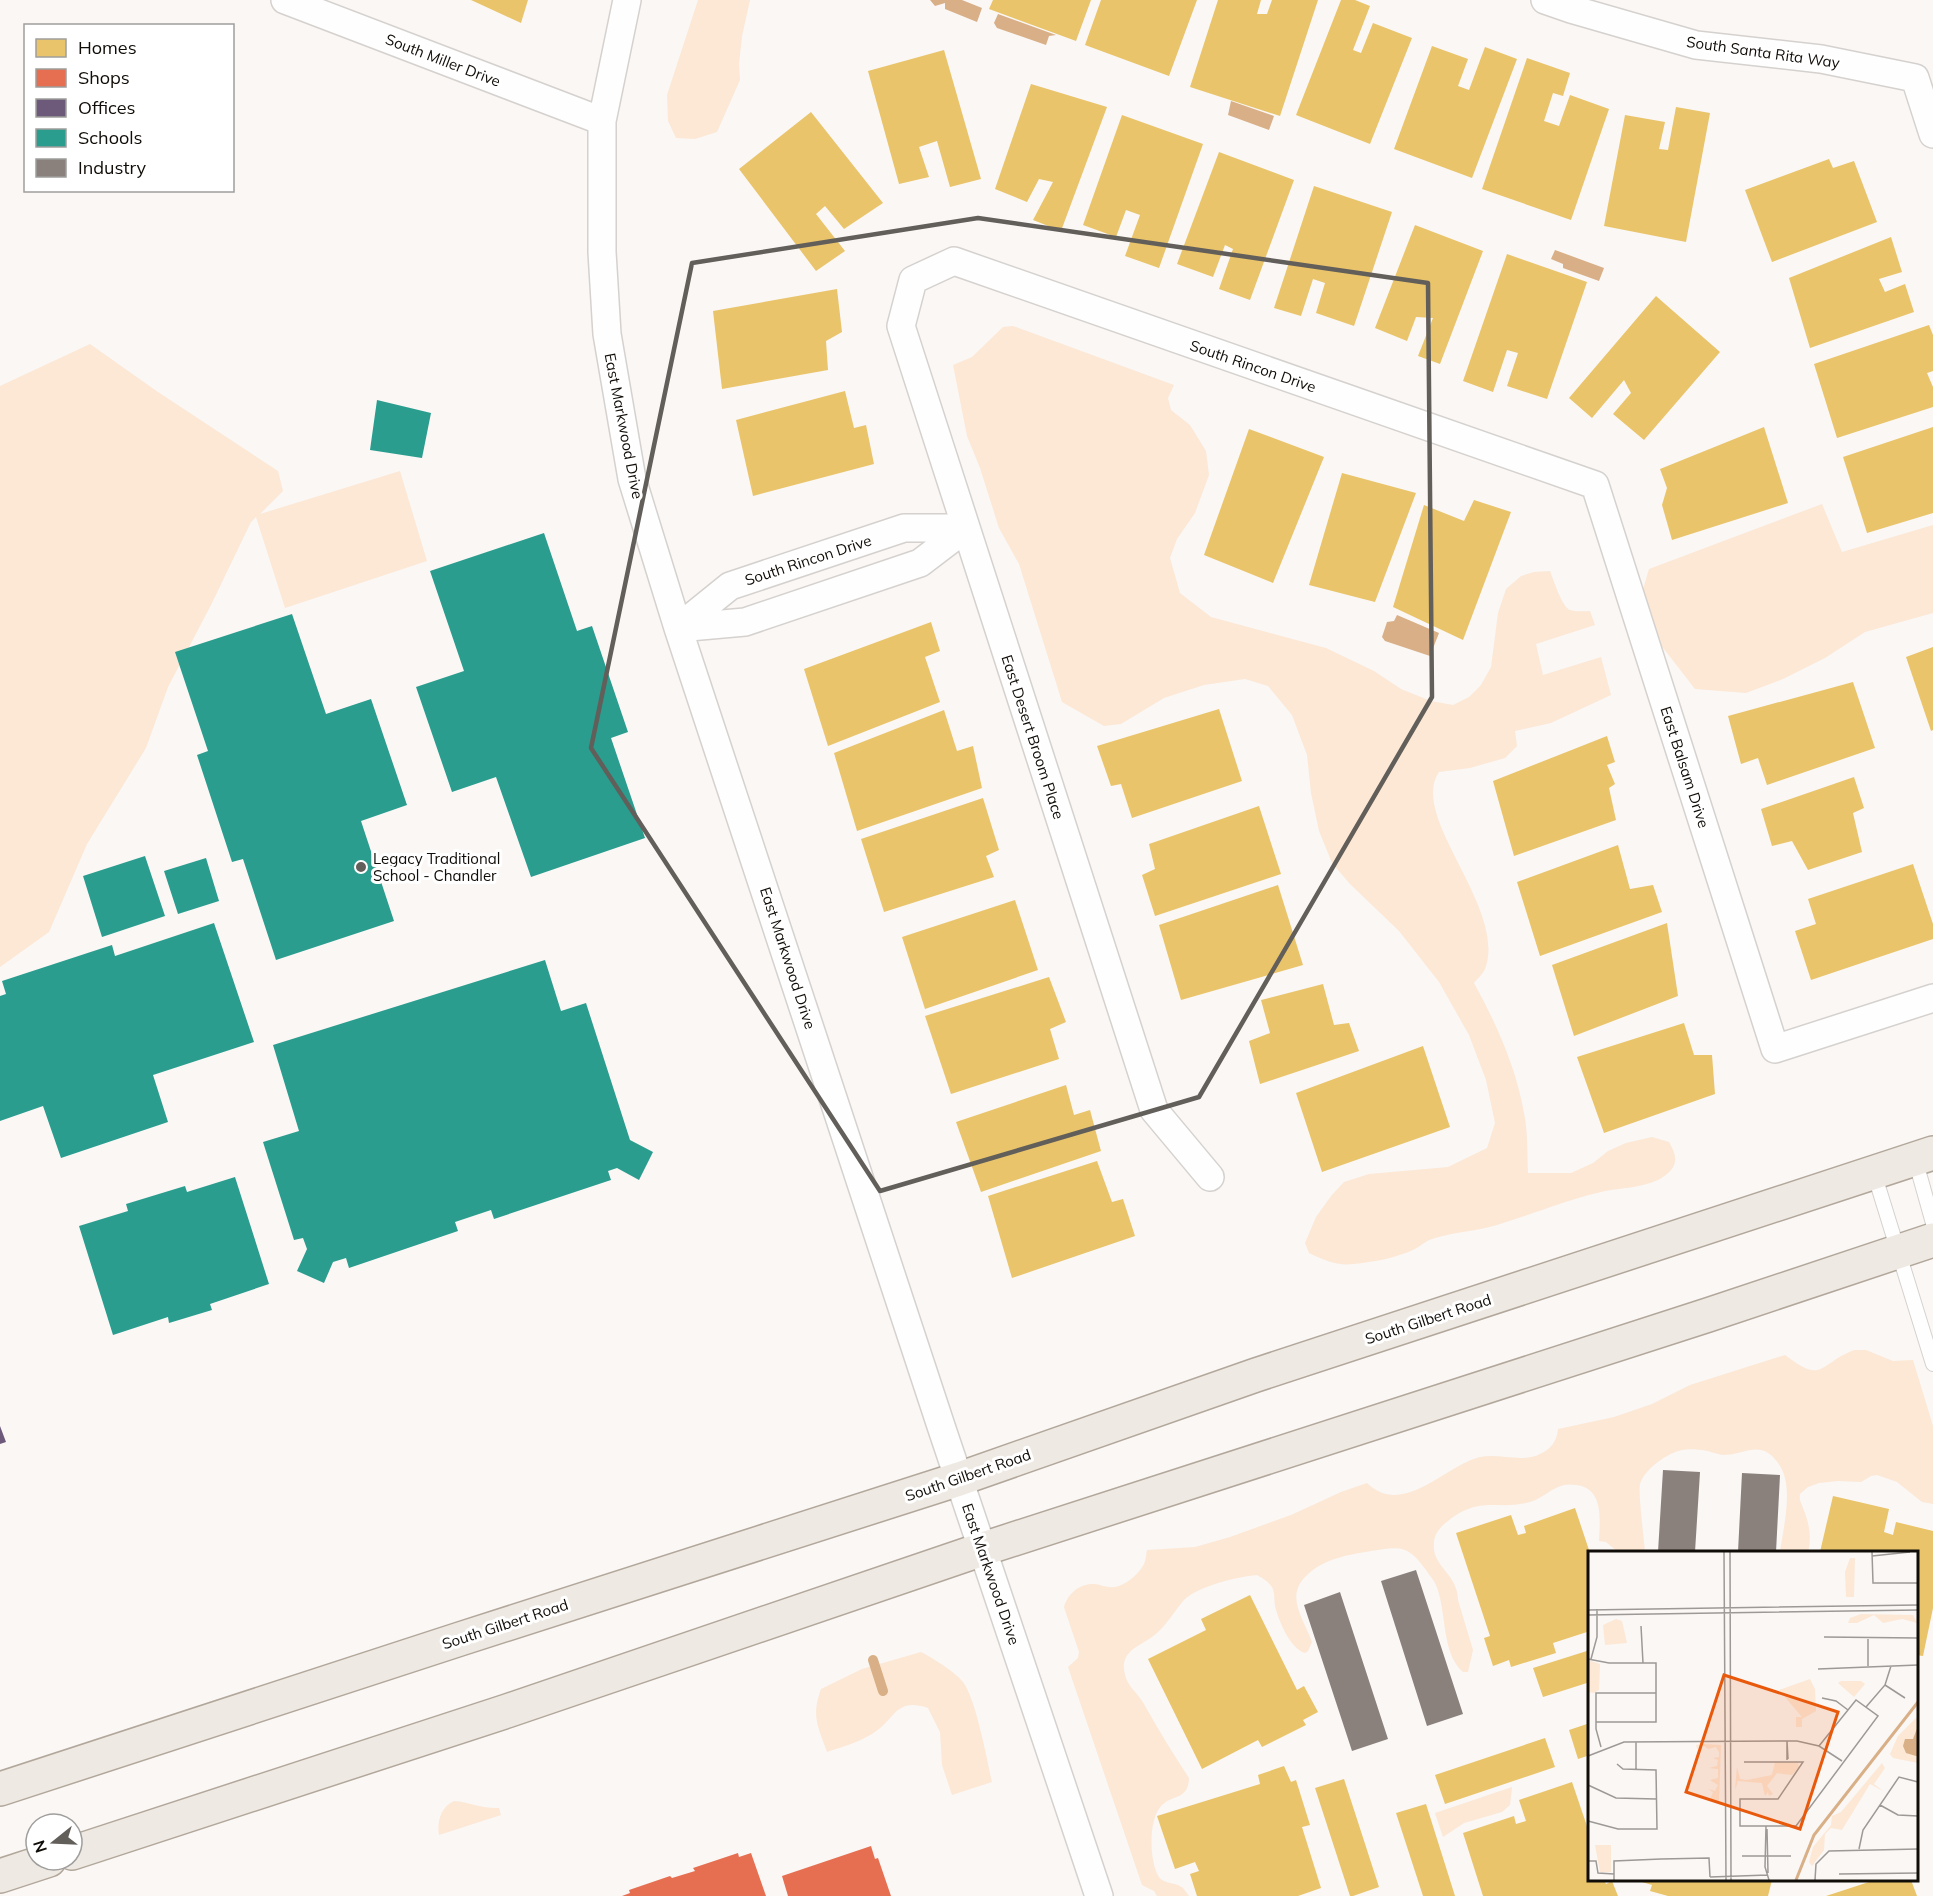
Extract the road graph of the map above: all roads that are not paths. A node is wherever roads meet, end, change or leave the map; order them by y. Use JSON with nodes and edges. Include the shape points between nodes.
{"nodes":[{"id":1,"x":285,"y":0,"type":"edge"},
{"id":2,"x":627,"y":0,"type":"edge"},
{"id":3,"x":1545,"y":0,"type":"edge"},
{"id":4,"x":602,"y":121,"type":"junction"},
{"id":5,"x":1933,"y":134,"type":"edge"},
{"id":6,"x":913,"y":280,"type":"joint"},
{"id":7,"x":1595,"y":485,"type":"joint"},
{"id":8,"x":966,"y":528,"type":"junction"},
{"id":9,"x":678,"y":628,"type":"junction"},
{"id":10,"x":1933,"y":998,"type":"edge"},
{"id":11,"x":1924,"y":1156,"type":"edge"},
{"id":12,"x":1874,"y":1173,"type":"junction"},
{"id":13,"x":1210,"y":1177,"type":"dead end"},
{"id":14,"x":1933,"y":1223,"type":"edge"},
{"id":15,"x":1933,"y":1240,"type":"edge"},
{"id":16,"x":1898,"y":1251,"type":"junction"},
{"id":17,"x":1933,"y":1364,"type":"edge"},
{"id":18,"x":959,"y":1479,"type":"junction"},
{"id":19,"x":983,"y":1549,"type":"junction"},
{"id":20,"x":0,"y":1789,"type":"edge"},
{"id":21,"x":84,"y":1849,"type":"edge"},
{"id":22,"x":24,"y":1868,"type":"edge"},
{"id":23,"x":0,"y":1876,"type":"edge"},
{"id":24,"x":1099,"y":1896,"type":"edge"}],
"edges":[{"from":1,"to":4,"type":"street","name":"South Miller Drive"},
{"from":2,"to":4,"type":"street","name":"East Markwood Drive"},
{"from":3,"to":5,"type":"street","name":"South Santa Rita Way","via":[[1696,45],[1821,59],[1915,78]]},
{"from":4,"to":9,"type":"street","name":"East Markwood Drive","via":[[602,252],[607,334],[632,479]]},
{"from":6,"to":7,"type":"street","name":"South Rincon Drive","via":[[954,261]]},
{"from":6,"to":8,"type":"street","name":"East Desert Broom Place","via":[[901,326]]},
{"from":7,"to":10,"type":"street","name":"East Balsam Drive","via":[[1775,1049]]},
{"from":8,"to":9,"type":"street","via":[[920,562],[745,622]]},
{"from":8,"to":9,"type":"street","name":"South Rincon Drive","via":[[904,528],[730,586]]},
{"from":8,"to":13,"type":"street","name":"East Desert Broom Place","via":[[1154,1110]]},
{"from":9,"to":18,"type":"street","name":"East Markwood Drive"},
{"from":11,"to":12,"type":"main road","name":"South Gilbert Road"},
{"from":11,"to":14,"type":"lane"},
{"from":12,"to":16,"type":"lane"},
{"from":12,"to":18,"type":"main road","name":"South Gilbert Road","via":[[1256,1376]]},
{"from":15,"to":16,"type":"main road"},
{"from":16,"to":17,"type":"lane"},
{"from":16,"to":19,"type":"main road"},
{"from":18,"to":19,"type":"street","name":"East Markwood Drive"},
{"from":18,"to":20,"type":"main road","name":"South Gilbert Road"},
{"from":19,"to":21,"type":"main road"},
{"from":19,"to":24,"type":"street","name":"East Markwood Drive"},
{"from":22,"to":23,"type":"main road"}]}
